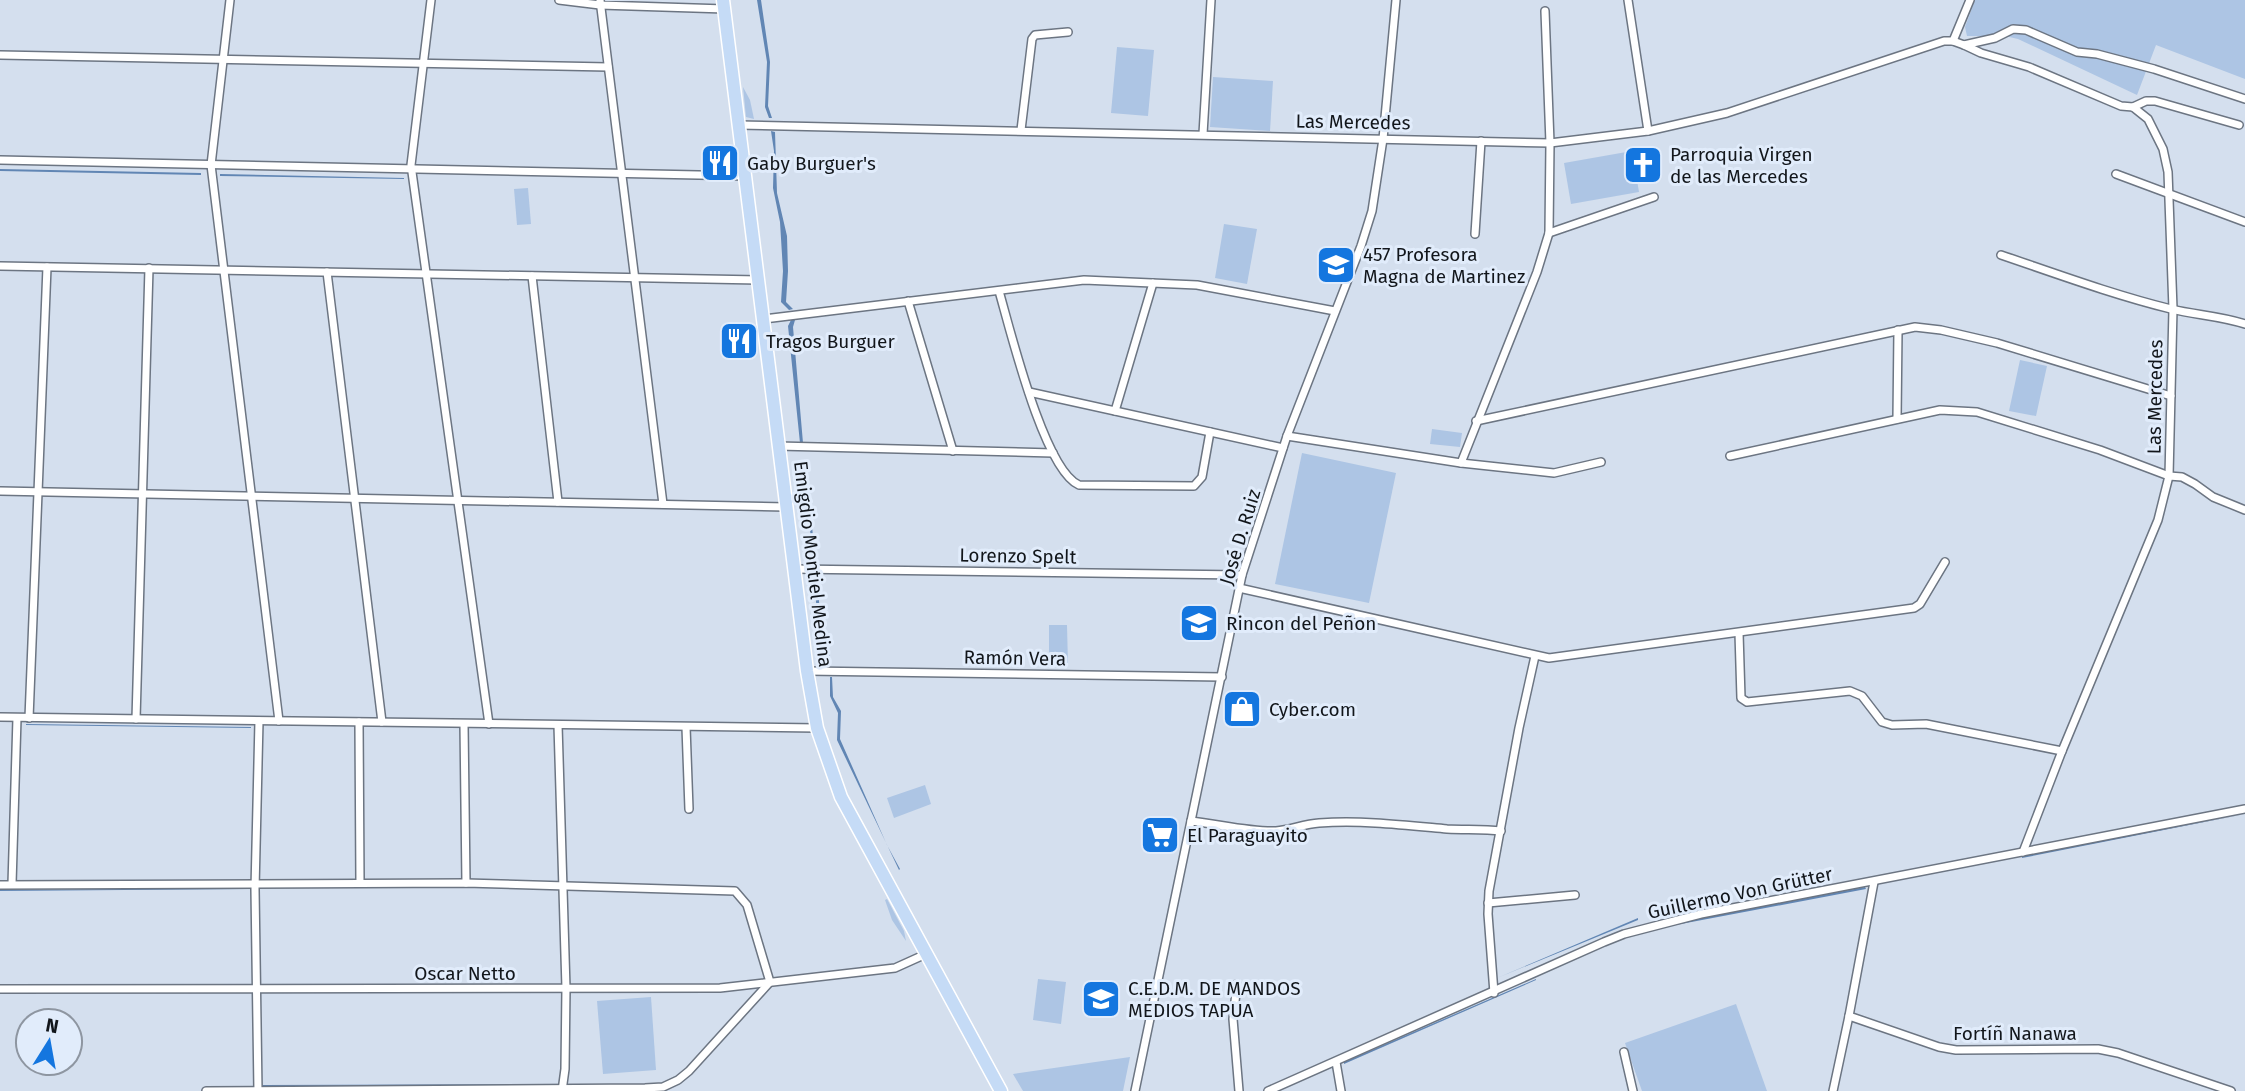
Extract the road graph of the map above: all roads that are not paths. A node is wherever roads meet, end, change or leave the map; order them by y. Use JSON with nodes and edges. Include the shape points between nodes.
{"nodes":[{"id":1,"x":230,"y":0,"type":"edge"},
{"id":2,"x":431,"y":0,"type":"edge"},
{"id":3,"x":559,"y":0,"type":"edge"},
{"id":4,"x":1210,"y":0,"type":"edge"},
{"id":5,"x":1396,"y":0,"type":"edge"},
{"id":6,"x":1628,"y":0,"type":"edge"},
{"id":7,"x":1970,"y":0,"type":"edge"},
{"id":8,"x":600,"y":2,"type":"edge"},
{"id":9,"x":724,"y":4,"type":"edge"},
{"id":10,"x":1545,"y":11,"type":"dead end"},
{"id":11,"x":1068,"y":32,"type":"dead end"},
{"id":12,"x":1953,"y":41,"type":"junction"},
{"id":13,"x":1964,"y":45,"type":"junction"},
{"id":14,"x":0,"y":55,"type":"edge"},
{"id":15,"x":223,"y":60,"type":"junction"},
{"id":16,"x":423,"y":63,"type":"junction"},
{"id":17,"x":608,"y":67,"type":"junction"},
{"id":18,"x":2245,"y":99,"type":"edge"},
{"id":19,"x":2133,"y":107,"type":"junction"},
{"id":20,"x":739,"y":125,"type":"junction"},
{"id":21,"x":2239,"y":125,"type":"dead end"},
{"id":22,"x":1021,"y":130,"type":"junction"},
{"id":23,"x":1648,"y":131,"type":"junction"},
{"id":24,"x":1203,"y":134,"type":"junction"},
{"id":25,"x":1383,"y":139,"type":"junction"},
{"id":26,"x":1481,"y":141,"type":"junction"},
{"id":27,"x":1550,"y":143,"type":"junction"},
{"id":28,"x":0,"y":160,"type":"edge"},
{"id":29,"x":211,"y":165,"type":"junction"},
{"id":30,"x":412,"y":169,"type":"junction"},
{"id":31,"x":621,"y":173,"type":"junction"},
{"id":32,"x":2116,"y":174,"type":"dead end"},
{"id":33,"x":746,"y":176,"type":"junction"},
{"id":34,"x":2168,"y":194,"type":"junction"},
{"id":35,"x":1654,"y":197,"type":"dead end"},
{"id":36,"x":2245,"y":222,"type":"edge"},
{"id":37,"x":1549,"y":233,"type":"junction"},
{"id":38,"x":1475,"y":234,"type":"dead end"},
{"id":39,"x":2001,"y":255,"type":"dead end"},
{"id":40,"x":0,"y":266,"type":"edge"},
{"id":41,"x":47,"y":267,"type":"junction"},
{"id":42,"x":149,"y":268,"type":"junction"},
{"id":43,"x":224,"y":270,"type":"junction"},
{"id":44,"x":327,"y":272,"type":"junction"},
{"id":45,"x":426,"y":274,"type":"junction"},
{"id":46,"x":532,"y":276,"type":"junction"},
{"id":47,"x":635,"y":278,"type":"junction"},
{"id":48,"x":759,"y":280,"type":"junction"},
{"id":49,"x":1153,"y":283,"type":"junction"},
{"id":50,"x":999,"y":290,"type":"junction"},
{"id":51,"x":908,"y":301,"type":"junction"},
{"id":52,"x":2173,"y":309,"type":"junction"},
{"id":53,"x":1335,"y":311,"type":"junction"},
{"id":54,"x":764,"y":320,"type":"junction"},
{"id":55,"x":2245,"y":324,"type":"edge"},
{"id":56,"x":1899,"y":330,"type":"junction"},
{"id":57,"x":1028,"y":392,"type":"junction"},
{"id":58,"x":2171,"y":396,"type":"junction"},
{"id":59,"x":1115,"y":411,"type":"junction"},
{"id":60,"x":1897,"y":419,"type":"junction"},
{"id":61,"x":1476,"y":421,"type":"junction"},
{"id":62,"x":1210,"y":432,"type":"junction"},
{"id":63,"x":1287,"y":436,"type":"junction"},
{"id":64,"x":778,"y":446,"type":"junction"},
{"id":65,"x":1283,"y":448,"type":"junction"},
{"id":66,"x":953,"y":452,"type":"junction"},
{"id":67,"x":1053,"y":453,"type":"junction"},
{"id":68,"x":1730,"y":456,"type":"dead end"},
{"id":69,"x":1601,"y":462,"type":"dead end"},
{"id":70,"x":1461,"y":463,"type":"junction"},
{"id":71,"x":2169,"y":475,"type":"junction"},
{"id":72,"x":0,"y":491,"type":"edge"},
{"id":73,"x":38,"y":491,"type":"junction"},
{"id":74,"x":142,"y":494,"type":"junction"},
{"id":75,"x":251,"y":497,"type":"junction"},
{"id":76,"x":355,"y":498,"type":"junction"},
{"id":77,"x":457,"y":500,"type":"junction"},
{"id":78,"x":558,"y":502,"type":"junction"},
{"id":79,"x":663,"y":504,"type":"junction"},
{"id":80,"x":786,"y":507,"type":"junction"},
{"id":81,"x":2245,"y":510,"type":"edge"},
{"id":82,"x":1945,"y":562,"type":"dead end"},
{"id":83,"x":794,"y":569,"type":"junction"},
{"id":84,"x":1242,"y":575,"type":"junction"},
{"id":85,"x":1240,"y":588,"type":"junction"},
{"id":86,"x":1739,"y":633,"type":"junction"},
{"id":87,"x":1535,"y":656,"type":"junction"},
{"id":88,"x":807,"y":671,"type":"junction"},
{"id":89,"x":1222,"y":677,"type":"junction"},
{"id":90,"x":0,"y":717,"type":"edge"},
{"id":91,"x":18,"y":718,"type":"junction"},
{"id":92,"x":29,"y":718,"type":"junction"},
{"id":93,"x":136,"y":719,"type":"junction"},
{"id":94,"x":259,"y":721,"type":"junction"},
{"id":95,"x":279,"y":721,"type":"junction"},
{"id":96,"x":359,"y":722,"type":"junction"},
{"id":97,"x":382,"y":722,"type":"junction"},
{"id":98,"x":464,"y":724,"type":"junction"},
{"id":99,"x":489,"y":724,"type":"junction"},
{"id":100,"x":558,"y":725,"type":"junction"},
{"id":101,"x":686,"y":727,"type":"junction"},
{"id":102,"x":817,"y":728,"type":"junction"},
{"id":103,"x":2062,"y":751,"type":"junction"},
{"id":104,"x":689,"y":809,"type":"dead end"},
{"id":105,"x":2245,"y":809,"type":"edge"},
{"id":106,"x":1191,"y":821,"type":"junction"},
{"id":107,"x":1501,"y":831,"type":"junction"},
{"id":108,"x":2024,"y":852,"type":"junction"},
{"id":109,"x":1874,"y":882,"type":"junction"},
{"id":110,"x":255,"y":883,"type":"junction"},
{"id":111,"x":360,"y":883,"type":"junction"},
{"id":112,"x":466,"y":883,"type":"junction"},
{"id":113,"x":12,"y":884,"type":"junction"},
{"id":114,"x":0,"y":885,"type":"edge"},
{"id":115,"x":564,"y":887,"type":"junction"},
{"id":116,"x":1575,"y":895,"type":"dead end"},
{"id":117,"x":1488,"y":903,"type":"junction"},
{"id":118,"x":926,"y":954,"type":"junction"},
{"id":119,"x":770,"y":982,"type":"junction"},
{"id":120,"x":1237,"y":984,"type":"dead end"},
{"id":121,"x":256,"y":988,"type":"junction"},
{"id":122,"x":566,"y":988,"type":"junction"},
{"id":123,"x":0,"y":989,"type":"edge"},
{"id":124,"x":1494,"y":992,"type":"junction"},
{"id":125,"x":1849,"y":1016,"type":"junction"},
{"id":126,"x":1624,"y":1052,"type":"dead end"},
{"id":127,"x":1336,"y":1062,"type":"junction"},
{"id":128,"x":562,"y":1090,"type":"edge"},
{"id":129,"x":206,"y":1091,"type":"edge"},
{"id":130,"x":258,"y":1091,"type":"edge"},
{"id":131,"x":1001,"y":1091,"type":"edge"},
{"id":132,"x":1135,"y":1091,"type":"edge"},
{"id":133,"x":1239,"y":1091,"type":"edge"},
{"id":134,"x":1268,"y":1091,"type":"edge"},
{"id":135,"x":1341,"y":1091,"type":"edge"},
{"id":136,"x":1633,"y":1091,"type":"edge"},
{"id":137,"x":1833,"y":1091,"type":"edge"},
{"id":138,"x":2229,"y":1091,"type":"edge"}],
"edges":[{"from":1,"to":15,"type":"street"},
{"from":2,"to":16,"type":"street"},
{"from":3,"to":8,"type":"street"},
{"from":4,"to":24,"type":"street"},
{"from":5,"to":25,"type":"street","name":"José D. Ruiz"},
{"from":6,"to":23,"type":"street"},
{"from":7,"to":12,"type":"street"},
{"from":8,"to":9,"type":"street"},
{"from":8,"to":17,"type":"street"},
{"from":9,"to":20,"type":"main road","name":"Emigdio Montiel Medina"},
{"from":10,"to":27,"type":"street"},
{"from":11,"to":22,"type":"street","via":[[1032,39]]},
{"from":12,"to":13,"type":"street"},
{"from":12,"to":23,"type":"street","name":"Las Mercedes","via":[[1727,113]]},
{"from":13,"to":18,"type":"street","via":[[2013,29],[2026,30],[2077,52],[2154,69]]},
{"from":13,"to":19,"type":"street"},
{"from":14,"to":15,"type":"street"},
{"from":15,"to":16,"type":"street"},
{"from":15,"to":29,"type":"street"},
{"from":16,"to":17,"type":"street"},
{"from":16,"to":30,"type":"street"},
{"from":17,"to":31,"type":"street"},
{"from":19,"to":21,"type":"street","via":[[2155,101]]},
{"from":19,"to":34,"type":"street","name":"Las Mercedes","via":[[2148,119],[2163,149]]},
{"from":20,"to":22,"type":"street","name":"Las Mercedes"},
{"from":20,"to":33,"type":"main road","name":"Emigdio Montiel Medina"},
{"from":22,"to":24,"type":"street","name":"Las Mercedes"},
{"from":23,"to":27,"type":"street","name":"Las Mercedes"},
{"from":24,"to":25,"type":"street","name":"Las Mercedes"},
{"from":25,"to":26,"type":"street","name":"Las Mercedes"},
{"from":25,"to":53,"type":"street","name":"José D. Ruiz","via":[[1372,211]]},
{"from":26,"to":27,"type":"street","name":"Las Mercedes"},
{"from":26,"to":38,"type":"street"},
{"from":27,"to":37,"type":"street"},
{"from":28,"to":29,"type":"street"},
{"from":29,"to":30,"type":"street"},
{"from":29,"to":43,"type":"street"},
{"from":30,"to":31,"type":"street"},
{"from":30,"to":45,"type":"street"},
{"from":31,"to":33,"type":"street"},
{"from":31,"to":47,"type":"street"},
{"from":32,"to":34,"type":"street"},
{"from":33,"to":48,"type":"main road","name":"Emigdio Montiel Medina"},
{"from":34,"to":36,"type":"street"},
{"from":34,"to":52,"type":"street","name":"Las Mercedes"},
{"from":35,"to":37,"type":"street"},
{"from":37,"to":61,"type":"street"},
{"from":39,"to":52,"type":"street"},
{"from":40,"to":41,"type":"street"},
{"from":41,"to":42,"type":"street"},
{"from":41,"to":73,"type":"street"},
{"from":42,"to":43,"type":"street"},
{"from":42,"to":74,"type":"street"},
{"from":43,"to":44,"type":"street"},
{"from":43,"to":75,"type":"street"},
{"from":44,"to":45,"type":"street"},
{"from":44,"to":76,"type":"street"},
{"from":45,"to":46,"type":"street"},
{"from":45,"to":77,"type":"street"},
{"from":46,"to":47,"type":"street"},
{"from":46,"to":78,"type":"street"},
{"from":47,"to":48,"type":"street"},
{"from":47,"to":79,"type":"street"},
{"from":48,"to":54,"type":"main road","name":"Emigdio Montiel Medina"},
{"from":49,"to":50,"type":"street","via":[[1084,281]]},
{"from":49,"to":53,"type":"street","via":[[1197,285]]},
{"from":49,"to":59,"type":"street"},
{"from":50,"to":51,"type":"street"},
{"from":50,"to":57,"type":"street"},
{"from":51,"to":54,"type":"street"},
{"from":51,"to":66,"type":"street"},
{"from":52,"to":55,"type":"street"},
{"from":52,"to":58,"type":"street","name":"Las Mercedes"},
{"from":53,"to":63,"type":"street","name":"José D. Ruiz"},
{"from":54,"to":64,"type":"main road","name":"Emigdio Montiel Medina"},
{"from":56,"to":58,"type":"street","via":[[1927,328],[1986,340]]},
{"from":56,"to":60,"type":"street"},
{"from":56,"to":61,"type":"street"},
{"from":57,"to":59,"type":"street"},
{"from":57,"to":67,"type":"street"},
{"from":58,"to":71,"type":"street","name":"Las Mercedes"},
{"from":59,"to":62,"type":"street"},
{"from":60,"to":68,"type":"street"},
{"from":60,"to":71,"type":"street","via":[[1940,410],[1977,412]]},
{"from":61,"to":70,"type":"street"},
{"from":62,"to":65,"type":"street"},
{"from":62,"to":67,"type":"street","via":[[1202,477],[1194,486],[1079,485],[1067,476]]},
{"from":63,"to":65,"type":"street","name":"José D. Ruiz"},
{"from":63,"to":70,"type":"street"},
{"from":64,"to":66,"type":"street"},
{"from":64,"to":80,"type":"main road","name":"Emigdio Montiel Medina"},
{"from":65,"to":84,"type":"street","name":"José D. Ruiz"},
{"from":66,"to":67,"type":"street"},
{"from":69,"to":70,"type":"street","via":[[1554,473]]},
{"from":71,"to":81,"type":"street","via":[[2182,477]]},
{"from":71,"to":103,"type":"street","name":"Las Mercedes","via":[[2158,520]]},
{"from":72,"to":73,"type":"street"},
{"from":73,"to":74,"type":"street"},
{"from":73,"to":92,"type":"street"},
{"from":74,"to":75,"type":"street"},
{"from":74,"to":93,"type":"street"},
{"from":75,"to":76,"type":"street"},
{"from":75,"to":95,"type":"street"},
{"from":76,"to":77,"type":"street"},
{"from":76,"to":97,"type":"street"},
{"from":77,"to":78,"type":"street"},
{"from":77,"to":99,"type":"street"},
{"from":78,"to":79,"type":"street"},
{"from":79,"to":80,"type":"street"},
{"from":80,"to":83,"type":"main road","name":"Emigdio Montiel Medina"},
{"from":82,"to":86,"type":"street","via":[[1914,608]]},
{"from":83,"to":84,"type":"street","name":"Lorenzo Spelt"},
{"from":83,"to":88,"type":"main road","name":"Emigdio Montiel Medina"},
{"from":84,"to":85,"type":"street","name":"José D. Ruiz"},
{"from":85,"to":87,"type":"street"},
{"from":85,"to":89,"type":"street","name":"José D. Ruiz"},
{"from":86,"to":87,"type":"street","via":[[1549,658]]},
{"from":86,"to":103,"type":"street","via":[[1741,698],[1747,702],[1850,691],[1861,696],[1882,722],[1892,725],[1926,724]]},
{"from":87,"to":107,"type":"street"},
{"from":88,"to":89,"type":"street","name":"Ramón Vera"},
{"from":88,"to":102,"type":"main road","name":"Emigdio Montiel Medina"},
{"from":89,"to":106,"type":"street","name":"José D. Ruiz"},
{"from":90,"to":91,"type":"street"},
{"from":91,"to":92,"type":"street"},
{"from":91,"to":113,"type":"street"},
{"from":92,"to":93,"type":"street"},
{"from":93,"to":94,"type":"street"},
{"from":94,"to":95,"type":"street"},
{"from":94,"to":110,"type":"street"},
{"from":95,"to":96,"type":"street"},
{"from":96,"to":97,"type":"street"},
{"from":96,"to":111,"type":"street"},
{"from":97,"to":98,"type":"street"},
{"from":98,"to":99,"type":"street"},
{"from":98,"to":112,"type":"street"},
{"from":99,"to":100,"type":"street"},
{"from":100,"to":101,"type":"street"},
{"from":100,"to":115,"type":"street"},
{"from":101,"to":102,"type":"street"},
{"from":101,"to":104,"type":"street"},
{"from":102,"to":118,"type":"main road","name":"Emigdio Montiel Medina","via":[[841,797]]},
{"from":103,"to":108,"type":"street","name":"Las Mercedes"},
{"from":105,"to":108,"type":"street","name":"Guillermo Von Grütter"},
{"from":106,"to":107,"type":"street","via":[[1279,831],[1342,822]]},
{"from":106,"to":132,"type":"street","name":"José D. Ruiz"},
{"from":107,"to":117,"type":"street"},
{"from":108,"to":109,"type":"street","name":"Guillermo Von Grütter"},
{"from":109,"to":124,"type":"street","name":"Guillermo Von Grütter","via":[[1701,914],[1624,934]]},
{"from":109,"to":125,"type":"street"},
{"from":110,"to":111,"type":"street"},
{"from":110,"to":113,"type":"street"},
{"from":110,"to":121,"type":"street"},
{"from":111,"to":112,"type":"street"},
{"from":112,"to":115,"type":"street"},
{"from":113,"to":114,"type":"street"},
{"from":115,"to":119,"type":"street","via":[[735,891],[747,905]]},
{"from":115,"to":122,"type":"street"},
{"from":116,"to":117,"type":"street"},
{"from":117,"to":124,"type":"street"},
{"from":118,"to":119,"type":"street","name":"Oscar Netto","via":[[895,968]]},
{"from":118,"to":131,"type":"main road","name":"Emigdio Montiel Medina"},
{"from":119,"to":122,"type":"street","name":"Oscar Netto","via":[[720,988]]},
{"from":119,"to":128,"type":"street","via":[[678,1080],[663,1087]]},
{"from":120,"to":133,"type":"street","via":[[1233,1019]]},
{"from":121,"to":122,"type":"street","name":"Oscar Netto"},
{"from":121,"to":123,"type":"street","name":"Oscar Netto"},
{"from":121,"to":130,"type":"street"},
{"from":122,"to":128,"type":"street"},
{"from":124,"to":127,"type":"street","name":"Guillermo Von Grütter"},
{"from":125,"to":137,"type":"street"},
{"from":125,"to":138,"type":"street","name":"Fortíñ Nanawa","via":[[1956,1050],[2098,1049]]},
{"from":126,"to":136,"type":"street"},
{"from":127,"to":134,"type":"street","name":"Guillermo Von Grütter"},
{"from":127,"to":135,"type":"street"},
{"from":128,"to":130,"type":"street"},
{"from":129,"to":130,"type":"street"}]}
